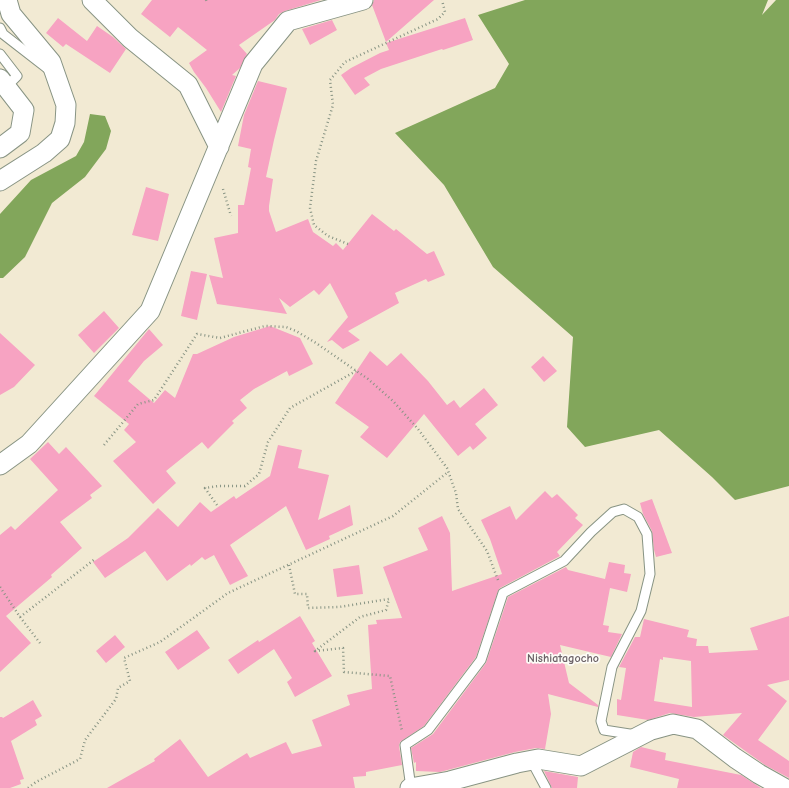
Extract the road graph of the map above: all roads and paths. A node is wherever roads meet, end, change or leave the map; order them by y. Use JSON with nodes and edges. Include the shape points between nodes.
{"nodes":[{"id":1,"x":7,"y":0,"type":"edge"},
{"id":2,"x":92,"y":0,"type":"edge"},
{"id":3,"x":363,"y":0,"type":"edge"},
{"id":4,"x":442,"y":0,"type":"edge"},
{"id":5,"x":0,"y":28,"type":"edge"},
{"id":6,"x":0,"y":54,"type":"edge"},
{"id":7,"x":55,"y":75,"type":"junction"},
{"id":8,"x":3,"y":83,"type":"edge"},
{"id":9,"x":219,"y":147,"type":"junction"},
{"id":10,"x":0,"y":148,"type":"edge"},
{"id":11,"x":0,"y":182,"type":"edge"},
{"id":12,"x":348,"y":244,"type":"dead end"},
{"id":13,"x":356,"y":372,"type":"junction"},
{"id":14,"x":104,"y":445,"type":"dead end"},
{"id":15,"x":0,"y":465,"type":"edge"},
{"id":16,"x":448,"y":472,"type":"junction"},
{"id":17,"x":217,"y":504,"type":"dead end"},
{"id":18,"x":95,"y":559,"type":"dead end"},
{"id":19,"x":289,"y":565,"type":"junction"},
{"id":20,"x":0,"y":587,"type":"edge"},
{"id":21,"x":503,"y":593,"type":"junction"},
{"id":22,"x":20,"y":617,"type":"junction"},
{"id":23,"x":40,"y":643,"type":"dead end"},
{"id":24,"x":639,"y":736,"type":"junction"},
{"id":25,"x":405,"y":745,"type":"junction"},
{"id":26,"x":531,"y":760,"type":"junction"},
{"id":27,"x":774,"y":786,"type":"edge"},
{"id":28,"x":28,"y":788,"type":"edge"},
{"id":29,"x":410,"y":788,"type":"edge"},
{"id":30,"x":546,"y":788,"type":"edge"}],
"edges":[{"from":1,"to":7,"type":"street","via":[[11,14],[51,62]]},
{"from":2,"to":9,"type":"street","via":[[130,38],[188,85]]},
{"from":3,"to":9,"type":"street","via":[[288,21],[253,64]]},
{"from":4,"to":12,"type":"path","via":[[445,12],[438,19],[345,62],[330,80],[333,105],[316,161],[310,208],[314,225],[328,236]]},
{"from":5,"to":7,"type":"lane","via":[[3,34]]},
{"from":6,"to":8,"type":"lane","via":[[17,76]]},
{"from":7,"to":11,"type":"street","via":[[66,106],[65,123],[60,139],[44,153]]},
{"from":8,"to":10,"type":"street","via":[[24,110],[20,133]]},
{"from":9,"to":15,"type":"street","via":[[150,311],[29,444]]},
{"from":13,"to":14,"type":"path","via":[[316,343],[286,327],[265,326],[220,338],[197,334],[154,400],[138,404]]},
{"from":13,"to":16,"type":"path","via":[[368,379],[392,401],[418,429]]},
{"from":13,"to":17,"type":"path","via":[[290,408],[268,442],[259,474],[244,486],[205,488]]},
{"from":16,"to":19,"type":"path","via":[[394,516]]},
{"from":16,"to":21,"type":"path","via":[[456,493],[458,509],[487,551]]},
{"from":18,"to":22,"type":"path"},
{"from":19,"to":25,"type":"path","via":[[295,594],[307,594],[308,608],[340,607],[388,599],[386,610],[360,617],[316,651],[343,648],[344,672],[390,676]]},
{"from":19,"to":28,"type":"path","via":[[228,593],[160,642],[124,658],[130,681],[118,688],[116,699],[85,740],[80,759]]},
{"from":20,"to":22,"type":"path"},
{"from":21,"to":24,"type":"lane","via":[[564,561],[613,512],[624,509],[638,517],[647,534],[650,574],[641,611],[612,667],[601,721],[604,730]]},
{"from":21,"to":25,"type":"lane","via":[[481,660],[428,730]]},
{"from":22,"to":23,"type":"path"},
{"from":24,"to":26,"type":"street","via":[[581,766]]},
{"from":24,"to":27,"type":"street","via":[[673,724],[697,729]]},
{"from":25,"to":29,"type":"lane"},
{"from":26,"to":29,"type":"street","via":[[450,781]]},
{"from":26,"to":30,"type":"lane"}]}
